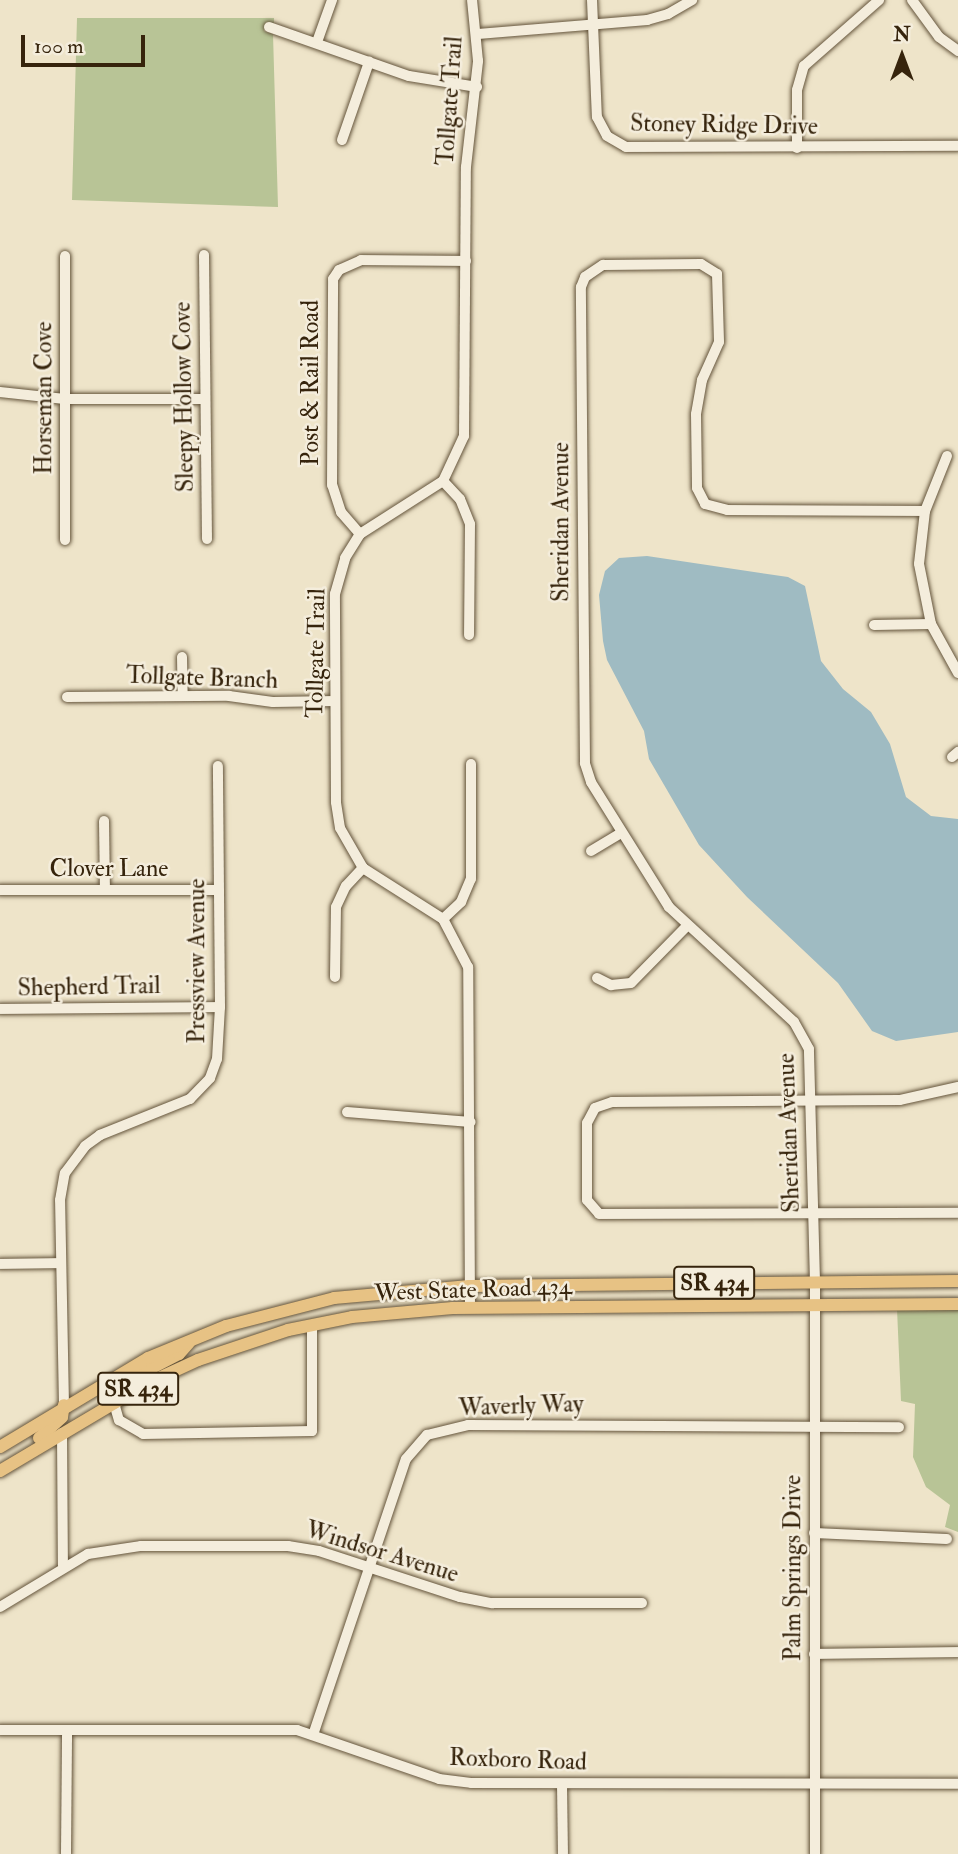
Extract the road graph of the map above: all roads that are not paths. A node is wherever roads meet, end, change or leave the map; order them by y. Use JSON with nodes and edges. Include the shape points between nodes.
{"nodes":[{"id":1,"x":331,"y":0,"type":"edge"},
{"id":2,"x":472,"y":0,"type":"edge"},
{"id":3,"x":592,"y":0,"type":"edge"},
{"id":4,"x":692,"y":0,"type":"edge"},
{"id":5,"x":879,"y":0,"type":"edge"},
{"id":6,"x":912,"y":0,"type":"edge"},
{"id":7,"x":594,"y":24,"type":"junction"},
{"id":8,"x":269,"y":27,"type":"dead end"},
{"id":9,"x":478,"y":34,"type":"junction"},
{"id":10,"x":317,"y":42,"type":"junction"},
{"id":11,"x":958,"y":51,"type":"edge"},
{"id":12,"x":369,"y":62,"type":"junction"},
{"id":13,"x":477,"y":87,"type":"junction"},
{"id":14,"x":342,"y":140,"type":"dead end"},
{"id":15,"x":958,"y":146,"type":"edge"},
{"id":16,"x":797,"y":148,"type":"junction"},
{"id":17,"x":65,"y":256,"type":"dead end"},
{"id":18,"x":204,"y":256,"type":"dead end"},
{"id":19,"x":466,"y":261,"type":"junction"},
{"id":20,"x":0,"y":392,"type":"edge"},
{"id":21,"x":65,"y":399,"type":"junction"},
{"id":22,"x":204,"y":399,"type":"junction"},
{"id":23,"x":947,"y":456,"type":"dead end"},
{"id":24,"x":443,"y":481,"type":"junction"},
{"id":25,"x":925,"y":510,"type":"junction"},
{"id":26,"x":360,"y":534,"type":"junction"},
{"id":27,"x":207,"y":539,"type":"dead end"},
{"id":28,"x":65,"y":540,"type":"dead end"},
{"id":29,"x":931,"y":624,"type":"junction"},
{"id":30,"x":874,"y":625,"type":"dead end"},
{"id":31,"x":469,"y":635,"type":"dead end"},
{"id":32,"x":182,"y":657,"type":"dead end"},
{"id":33,"x":958,"y":673,"type":"edge"},
{"id":34,"x":183,"y":696,"type":"junction"},
{"id":35,"x":67,"y":697,"type":"dead end"},
{"id":36,"x":335,"y":701,"type":"junction"},
{"id":37,"x":471,"y":764,"type":"dead end"},
{"id":38,"x":218,"y":766,"type":"dead end"},
{"id":39,"x":104,"y":821,"type":"dead end"},
{"id":40,"x":621,"y":833,"type":"junction"},
{"id":41,"x":591,"y":851,"type":"dead end"},
{"id":42,"x":363,"y":868,"type":"junction"},
{"id":43,"x":0,"y":890,"type":"edge"},
{"id":44,"x":105,"y":890,"type":"junction"},
{"id":45,"x":219,"y":890,"type":"junction"},
{"id":46,"x":443,"y":919,"type":"junction"},
{"id":47,"x":687,"y":927,"type":"junction"},
{"id":48,"x":335,"y":977,"type":"dead end"},
{"id":49,"x":597,"y":978,"type":"dead end"},
{"id":50,"x":220,"y":1007,"type":"junction"},
{"id":51,"x":0,"y":1009,"type":"edge"},
{"id":52,"x":958,"y":1087,"type":"edge"},
{"id":53,"x":811,"y":1101,"type":"junction"},
{"id":54,"x":347,"y":1112,"type":"dead end"},
{"id":55,"x":471,"y":1122,"type":"junction"},
{"id":56,"x":958,"y":1213,"type":"edge"},
{"id":57,"x":813,"y":1214,"type":"junction"},
{"id":58,"x":61,"y":1263,"type":"junction"},
{"id":59,"x":0,"y":1264,"type":"edge"},
{"id":60,"x":958,"y":1281,"type":"edge"},
{"id":61,"x":814,"y":1282,"type":"junction"},
{"id":62,"x":469,"y":1286,"type":"junction"},
{"id":63,"x":958,"y":1304,"type":"edge"},
{"id":64,"x":814,"y":1306,"type":"junction"},
{"id":65,"x":470,"y":1308,"type":"junction"},
{"id":66,"x":312,"y":1325,"type":"junction"},
{"id":67,"x":191,"y":1339,"type":"junction"},
{"id":68,"x":114,"y":1403,"type":"junction"},
{"id":69,"x":64,"y":1405,"type":"junction"},
{"id":70,"x":814,"y":1424,"type":"junction"},
{"id":71,"x":899,"y":1427,"type":"dead end"},
{"id":72,"x":62,"y":1433,"type":"junction"},
{"id":73,"x":0,"y":1447,"type":"edge"},
{"id":74,"x":3,"y":1470,"type":"edge"},
{"id":75,"x":814,"y":1533,"type":"junction"},
{"id":76,"x":947,"y":1539,"type":"dead end"},
{"id":77,"x":63,"y":1565,"type":"junction"},
{"id":78,"x":369,"y":1566,"type":"junction"},
{"id":79,"x":642,"y":1603,"type":"dead end"},
{"id":80,"x":0,"y":1607,"type":"edge"},
{"id":81,"x":958,"y":1652,"type":"edge"},
{"id":82,"x":814,"y":1654,"type":"junction"},
{"id":83,"x":0,"y":1730,"type":"edge"},
{"id":84,"x":67,"y":1731,"type":"junction"},
{"id":85,"x":313,"y":1735,"type":"junction"},
{"id":86,"x":562,"y":1784,"type":"junction"},
{"id":87,"x":958,"y":1784,"type":"edge"},
{"id":88,"x":815,"y":1785,"type":"junction"},
{"id":89,"x":66,"y":1854,"type":"edge"},
{"id":90,"x":563,"y":1854,"type":"edge"},
{"id":91,"x":815,"y":1854,"type":"edge"}],
"edges":[{"from":1,"to":10,"type":"street"},
{"from":2,"to":9,"type":"street","name":"Tollgate Trail"},
{"from":3,"to":7,"type":"street"},
{"from":4,"to":7,"type":"street","via":[[658,17]]},
{"from":5,"to":16,"type":"street","via":[[804,66],[797,90]]},
{"from":6,"to":11,"type":"street","via":[[939,37]]},
{"from":7,"to":9,"type":"street"},
{"from":7,"to":16,"type":"street","name":"Stoney Ridge Drive","via":[[597,117],[607,136],[617,143],[637,148]]},
{"from":8,"to":10,"type":"street"},
{"from":9,"to":13,"type":"street","name":"Tollgate Trail"},
{"from":10,"to":12,"type":"street"},
{"from":12,"to":13,"type":"street","via":[[409,76]]},
{"from":12,"to":14,"type":"street"},
{"from":13,"to":19,"type":"street","name":"Tollgate Trail","via":[[466,167]]},
{"from":15,"to":16,"type":"street","name":"Stoney Ridge Drive"},
{"from":17,"to":21,"type":"street","name":"Horseman Cove"},
{"from":18,"to":22,"type":"street","name":"Sleepy Hollow Cove"},
{"from":19,"to":24,"type":"street","name":"Tollgate Trail","via":[[466,422],[460,448]]},
{"from":19,"to":26,"type":"street","name":"Post & Rail Road","via":[[361,260],[339,270],[333,279],[332,485],[341,512]]},
{"from":20,"to":21,"type":"street"},
{"from":21,"to":22,"type":"street"},
{"from":21,"to":28,"type":"street","name":"Horseman Cove"},
{"from":22,"to":27,"type":"street","name":"Sleepy Hollow Cove"},
{"from":23,"to":25,"type":"street"},
{"from":24,"to":26,"type":"street","name":"Tollgate Trail"},
{"from":24,"to":31,"type":"street","via":[[464,505],[470,524]]},
{"from":25,"to":29,"type":"street","via":[[919,564]]},
{"from":25,"to":40,"type":"street","name":"Sheridan Avenue","via":[[727,510],[705,504],[697,488],[696,414],[702,380],[719,342],[717,274],[701,264],[603,265],[590,271],[581,287],[585,763]]},
{"from":26,"to":36,"type":"street","name":"Tollgate Trail","via":[[338,576]]},
{"from":29,"to":30,"type":"street"},
{"from":29,"to":33,"type":"street"},
{"from":32,"to":34,"type":"street"},
{"from":34,"to":35,"type":"street","name":"Tollgate Branch"},
{"from":34,"to":36,"type":"street","name":"Tollgate Branch"},
{"from":36,"to":42,"type":"street","name":"Tollgate Trail","via":[[337,816],[345,840]]},
{"from":37,"to":46,"type":"street","via":[[471,879],[461,902]]},
{"from":38,"to":45,"type":"street","name":"Pressview Avenue"},
{"from":39,"to":44,"type":"street"},
{"from":40,"to":41,"type":"street"},
{"from":40,"to":47,"type":"street","name":"Sheridan Avenue"},
{"from":42,"to":46,"type":"street","name":"Tollgate Trail"},
{"from":42,"to":48,"type":"street","via":[[346,886],[336,907]]},
{"from":43,"to":44,"type":"street","name":"Clover Lane"},
{"from":44,"to":45,"type":"street","name":"Clover Lane"},
{"from":45,"to":50,"type":"street","name":"Pressview Avenue"},
{"from":46,"to":55,"type":"street","name":"Tollgate Trail","via":[[464,954],[470,979]]},
{"from":47,"to":49,"type":"street","via":[[631,983],[611,985]]},
{"from":47,"to":53,"type":"street","name":"Sheridan Avenue","via":[[804,1035]]},
{"from":50,"to":51,"type":"street","name":"Shepherd Trail"},
{"from":50,"to":58,"type":"street","name":"Pressview Avenue","via":[[217,1059],[203,1088],[169,1111],[100,1135],[73,1160],[62,1185]]},
{"from":52,"to":53,"type":"street","via":[[900,1100]]},
{"from":53,"to":57,"type":"street","name":"Sheridan Avenue"},
{"from":53,"to":57,"type":"street","via":[[612,1102],[595,1108],[587,1123],[587,1200],[593,1211],[611,1215]]},
{"from":54,"to":55,"type":"street"},
{"from":55,"to":62,"type":"street","name":"Tollgate Trail"},
{"from":56,"to":57,"type":"street"},
{"from":57,"to":61,"type":"street","name":"Sheridan Avenue"},
{"from":58,"to":59,"type":"street"},
{"from":58,"to":69,"type":"street","name":"Pressview Avenue"},
{"from":60,"to":61,"type":"main road","number":"SR 434"},
{"from":61,"to":62,"type":"main road","number":"SR 434"},
{"from":61,"to":64,"type":"street","name":"Palm Springs Drive"},
{"from":62,"to":65,"type":"street","name":"Tollgate Trail"},
{"from":62,"to":67,"type":"main road","number":"SR 434","via":[[332,1299],[255,1317]]},
{"from":63,"to":64,"type":"main road","number":"SR 434"},
{"from":64,"to":65,"type":"main road","name":"West State Road 434","number":"SR 434"},
{"from":64,"to":70,"type":"street","name":"Palm Springs Drive"},
{"from":65,"to":66,"type":"main road","name":"West State Road 434","number":"SR 434","via":[[385,1312]]},
{"from":66,"to":68,"type":"main road","name":"West State Road 434","number":"SR 434","via":[[198,1360]]},
{"from":66,"to":68,"type":"street","via":[[312,1431],[143,1434],[119,1420]]},
{"from":67,"to":68,"type":"main road","via":[[179,1354],[123,1383]]},
{"from":67,"to":69,"type":"main road","number":"SR 434"},
{"from":68,"to":72,"type":"main road","name":"West State Road 434","number":"SR 434"},
{"from":69,"to":73,"type":"main road","number":"SR 434"},
{"from":69,"to":74,"type":"main road","via":[[62,1417],[50,1431],[17,1452]]},
{"from":70,"to":71,"type":"street","name":"Waverly Way"},
{"from":70,"to":75,"type":"street","name":"Palm Springs Drive"},
{"from":70,"to":78,"type":"street","name":"Waverly Way","via":[[464,1425],[443,1429],[416,1445],[406,1459]]},
{"from":72,"to":74,"type":"main road","name":"West State Road 434","number":"SR 434"},
{"from":72,"to":77,"type":"street"},
{"from":75,"to":76,"type":"street"},
{"from":75,"to":82,"type":"street","name":"Palm Springs Drive"},
{"from":77,"to":78,"type":"street","name":"Windsor Avenue","via":[[112,1548],[288,1546]]},
{"from":77,"to":80,"type":"street","name":"Windsor Avenue"},
{"from":78,"to":79,"type":"street","name":"Windsor Avenue","via":[[492,1603]]},
{"from":78,"to":85,"type":"street","name":"Waverly Way"},
{"from":81,"to":82,"type":"street"},
{"from":82,"to":88,"type":"street","name":"Palm Springs Drive"},
{"from":83,"to":84,"type":"street","name":"Roxboro Road"},
{"from":84,"to":85,"type":"street","name":"Roxboro Road","via":[[283,1729]]},
{"from":84,"to":89,"type":"street"},
{"from":85,"to":86,"type":"street","name":"Roxboro Road","via":[[454,1782]]},
{"from":86,"to":88,"type":"street","name":"Roxboro Road"},
{"from":86,"to":90,"type":"street"},
{"from":87,"to":88,"type":"street","name":"Roxboro Road"},
{"from":88,"to":91,"type":"street","name":"Palm Springs Drive"}]}
